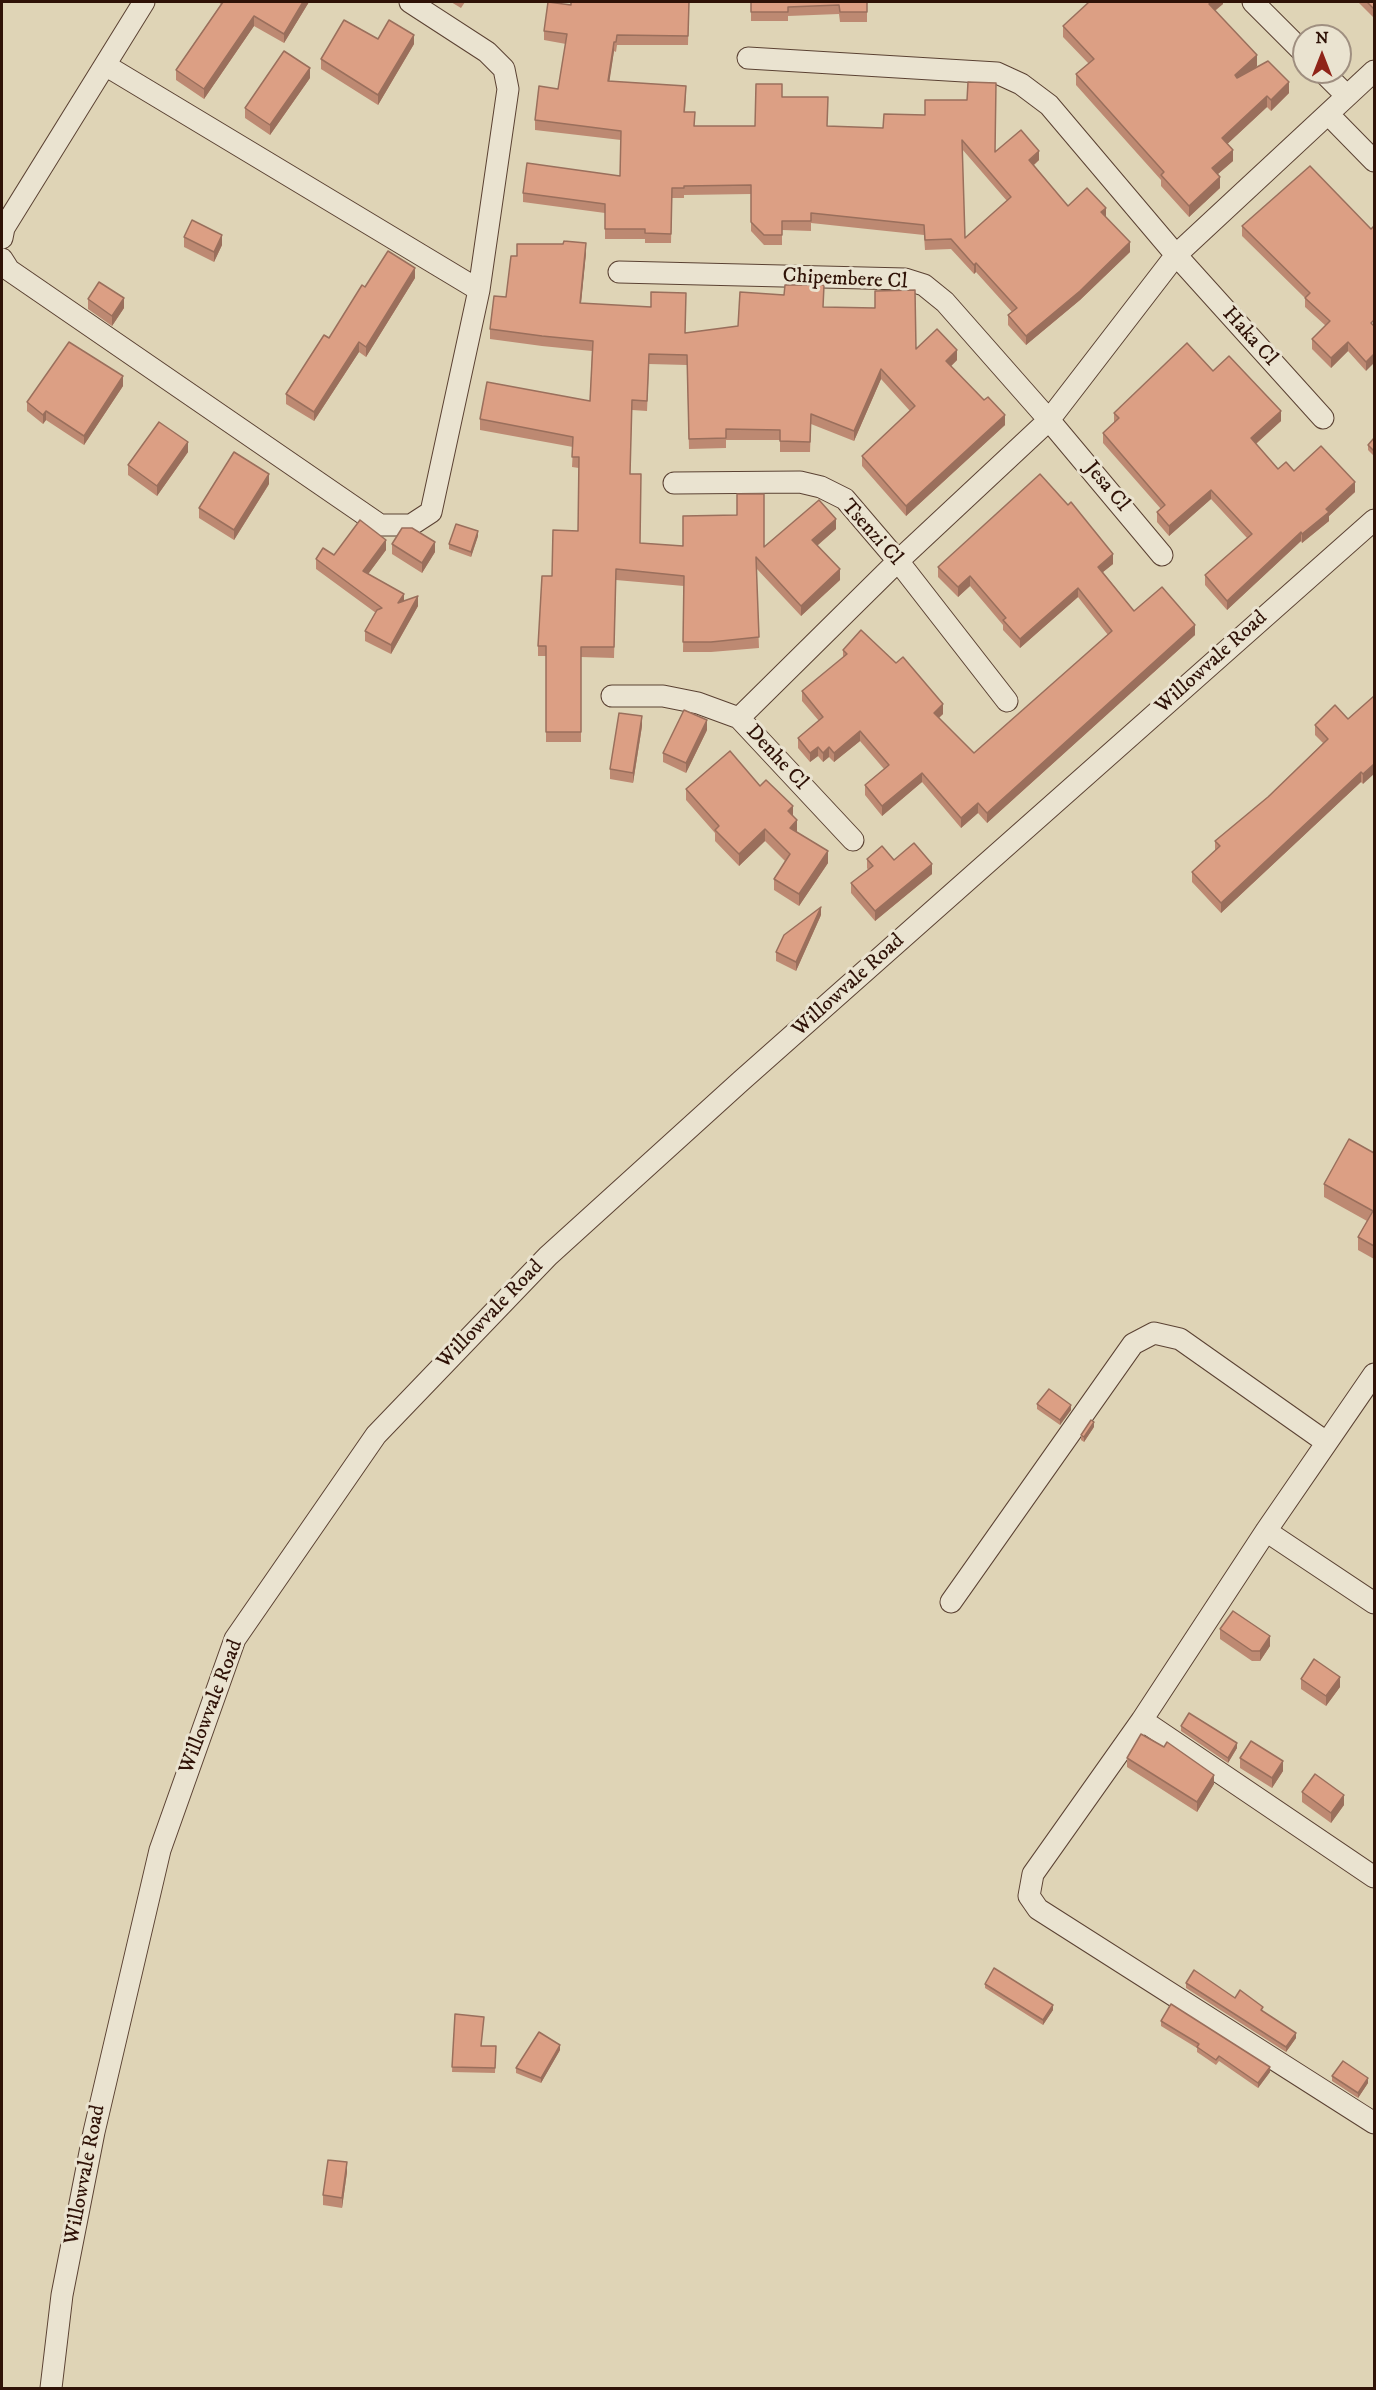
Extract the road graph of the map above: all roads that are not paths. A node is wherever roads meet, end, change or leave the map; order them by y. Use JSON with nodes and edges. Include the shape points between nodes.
{"nodes":[{"id":1,"x":144,"y":2,"type":"edge"},
{"id":2,"x":410,"y":2,"type":"edge"},
{"id":3,"x":1253,"y":2,"type":"edge"},
{"id":4,"x":1292,"y":41,"type":"edge"},
{"id":5,"x":748,"y":58,"type":"dead end"},
{"id":6,"x":105,"y":65,"type":"junction"},
{"id":7,"x":1374,"y":71,"type":"edge"},
{"id":8,"x":1335,"y":84,"type":"edge"},
{"id":9,"x":1347,"y":96,"type":"junction"},
{"id":10,"x":1329,"y":115,"type":"junction"},
{"id":11,"x":1374,"y":161,"type":"edge"},
{"id":12,"x":2,"y":238,"type":"edge"},
{"id":13,"x":1176,"y":255,"type":"junction"},
{"id":14,"x":2,"y":259,"type":"edge"},
{"id":15,"x":619,"y":272,"type":"dead end"},
{"id":16,"x":479,"y":290,"type":"junction"},
{"id":17,"x":1323,"y":418,"type":"dead end"},
{"id":18,"x":1049,"y":420,"type":"junction"},
{"id":19,"x":674,"y":483,"type":"dead end"},
{"id":20,"x":1374,"y":520,"type":"edge"},
{"id":21,"x":1162,"y":555,"type":"dead end"},
{"id":22,"x":898,"y":561,"type":"junction"},
{"id":23,"x":612,"y":696,"type":"dead end"},
{"id":24,"x":1007,"y":701,"type":"dead end"},
{"id":25,"x":739,"y":718,"type":"junction"},
{"id":26,"x":853,"y":840,"type":"dead end"},
{"id":27,"x":1374,"y":1374,"type":"edge"},
{"id":28,"x":1326,"y":1442,"type":"junction"},
{"id":29,"x":1266,"y":1531,"type":"junction"},
{"id":30,"x":951,"y":1602,"type":"dead end"},
{"id":31,"x":1374,"y":1603,"type":"edge"},
{"id":32,"x":1142,"y":1720,"type":"junction"},
{"id":33,"x":1374,"y":1877,"type":"edge"},
{"id":34,"x":1372,"y":2117,"type":"edge"},
{"id":35,"x":51,"y":2388,"type":"edge"}],
"edges":[{"from":1,"to":6,"type":"street"},
{"from":2,"to":16,"type":"street","via":[[488,52],[504,69],[508,89]]},
{"from":3,"to":4,"type":"street"},
{"from":5,"to":13,"type":"street","name":"Haka Cl","via":[[997,73],[1021,84],[1049,105]]},
{"from":6,"to":12,"type":"street","via":[[4,228]]},
{"from":6,"to":16,"type":"street"},
{"from":7,"to":9,"type":"street"},
{"from":8,"to":9,"type":"street"},
{"from":9,"to":10,"type":"street"},
{"from":10,"to":11,"type":"street"},
{"from":10,"to":13,"type":"street"},
{"from":13,"to":17,"type":"street","name":"Haka Cl"},
{"from":13,"to":18,"type":"street"},
{"from":14,"to":16,"type":"street","via":[[9,270],[380,525],[411,525],[430,512]]},
{"from":15,"to":18,"type":"street","name":"Chipembere Cl","via":[[905,279],[924,285],[945,302]]},
{"from":18,"to":21,"type":"street","name":"Jesa Cl"},
{"from":18,"to":22,"type":"street"},
{"from":19,"to":22,"type":"street","name":"Tsenzi Cl","via":[[800,482],[821,488],[845,499]]},
{"from":20,"to":35,"type":"street","name":"Willowvale Road","via":[[741,1080],[548,1256],[376,1435],[235,1639],[159,1850],[94,2132],[62,2295]]},
{"from":22,"to":24,"type":"street","name":"Tsenzi Cl"},
{"from":22,"to":25,"type":"street"},
{"from":23,"to":25,"type":"street","name":"Denhe Cl","via":[[663,696],[698,702]]},
{"from":25,"to":26,"type":"street","name":"Denhe Cl"},
{"from":27,"to":28,"type":"street"},
{"from":28,"to":29,"type":"street"},
{"from":28,"to":30,"type":"street","via":[[1180,1339],[1154,1333],[1133,1344]]},
{"from":29,"to":31,"type":"street"},
{"from":29,"to":32,"type":"street"},
{"from":32,"to":33,"type":"street"},
{"from":32,"to":34,"type":"street","via":[[1033,1874],[1029,1896],[1038,1909]]}]}
